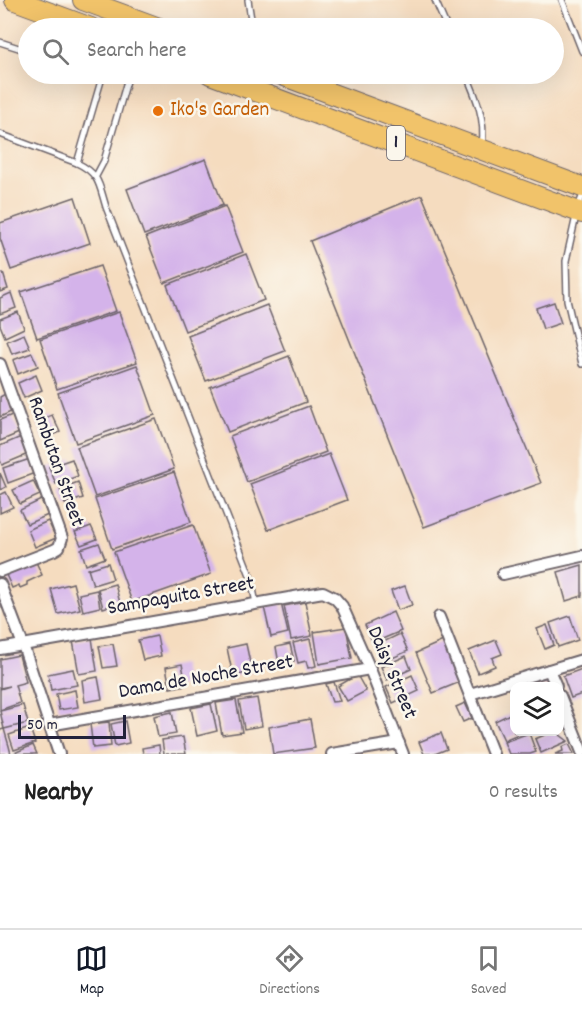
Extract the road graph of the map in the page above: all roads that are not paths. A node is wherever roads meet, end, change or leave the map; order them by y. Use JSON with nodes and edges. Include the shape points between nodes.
{"nodes":[{"id":1,"x":15,"y":0,"type":"edge"},
{"id":2,"x":83,"y":0,"type":"edge"},
{"id":3,"x":248,"y":0,"type":"edge"},
{"id":4,"x":435,"y":0,"type":"edge"},
{"id":5,"x":562,"y":0,"type":"edge"},
{"id":6,"x":64,"y":18,"type":"edge"},
{"id":7,"x":113,"y":18,"type":"edge"},
{"id":8,"x":251,"y":18,"type":"edge"},
{"id":9,"x":443,"y":18,"type":"edge"},
{"id":10,"x":0,"y":42,"type":"edge"},
{"id":11,"x":18,"y":48,"type":"edge"},
{"id":12,"x":582,"y":51,"type":"edge"},
{"id":13,"x":98,"y":84,"type":"edge"},
{"id":14,"x":126,"y":84,"type":"edge"},
{"id":15,"x":238,"y":84,"type":"edge"},
{"id":16,"x":306,"y":84,"type":"edge"},
{"id":17,"x":470,"y":84,"type":"edge"},
{"id":18,"x":0,"y":134,"type":"edge"},
{"id":19,"x":482,"y":150,"type":"junction"},
{"id":20,"x":77,"y":163,"type":"junction"},
{"id":21,"x":96,"y":177,"type":"junction"},
{"id":22,"x":582,"y":187,"type":"edge"},
{"id":23,"x":580,"y":207,"type":"edge"},
{"id":24,"x":0,"y":364,"type":"edge"},
{"id":25,"x":582,"y":364,"type":"edge"},
{"id":26,"x":582,"y":556,"type":"edge"},
{"id":27,"x":0,"y":571,"type":"edge"},
{"id":28,"x":503,"y":574,"type":"dead end"},
{"id":29,"x":0,"y":584,"type":"edge"},
{"id":30,"x":256,"y":603,"type":"junction"},
{"id":31,"x":342,"y":606,"type":"joint"},
{"id":32,"x":439,"y":617,"type":"dead end"},
{"id":33,"x":23,"y":645,"type":"junction"},
{"id":34,"x":0,"y":650,"type":"edge"},
{"id":35,"x":582,"y":660,"type":"edge"},
{"id":36,"x":370,"y":669,"type":"junction"},
{"id":37,"x":549,"y":670,"type":"junction"},
{"id":38,"x":554,"y":682,"type":"edge"},
{"id":39,"x":470,"y":694,"type":"junction"},
{"id":40,"x":564,"y":706,"type":"edge"},
{"id":41,"x":49,"y":725,"type":"junction"},
{"id":42,"x":399,"y":743,"type":"junction"},
{"id":43,"x":582,"y":752,"type":"edge"},
{"id":44,"x":59,"y":754,"type":"edge"},
{"id":45,"x":332,"y":754,"type":"edge"},
{"id":46,"x":404,"y":754,"type":"edge"},
{"id":47,"x":493,"y":754,"type":"edge"}],
"edges":[{"from":1,"to":6,"type":"highway"},
{"from":2,"to":7,"type":"highway"},
{"from":3,"to":8,"type":"lane"},
{"from":4,"to":9,"type":"lane"},
{"from":5,"to":12,"type":"lane"},
{"from":10,"to":11,"type":"lane"},
{"from":13,"to":20,"type":"lane"},
{"from":14,"to":21,"type":"lane"},
{"from":15,"to":23,"type":"highway","number":"1"},
{"from":16,"to":19,"type":"highway","number":"1"},
{"from":17,"to":19,"type":"lane","via":[[482,116]]},
{"from":18,"to":20,"type":"lane"},
{"from":19,"to":22,"type":"highway","number":"1"},
{"from":20,"to":21,"type":"lane"},
{"from":21,"to":30,"type":"lane","via":[[250,575]]},
{"from":23,"to":25,"type":"lane","via":[[566,261],[567,300]]},
{"from":24,"to":27,"type":"street","name":"Rambutan Street","via":[[62,538],[54,550]]},
{"from":26,"to":28,"type":"street"},
{"from":29,"to":33,"type":"street"},
{"from":30,"to":31,"type":"street","name":"Sampaguita Street","via":[[323,592]]},
{"from":30,"to":33,"type":"street","name":"Sampaguita Street"},
{"from":31,"to":36,"type":"street","name":"Daisy Street"},
{"from":32,"to":39,"type":"street"},
{"from":33,"to":34,"type":"street","name":"Sampaguita Street"},
{"from":33,"to":41,"type":"street"},
{"from":35,"to":37,"type":"street"},
{"from":36,"to":41,"type":"street","name":"Dama de Noche Street"},
{"from":36,"to":42,"type":"street","name":"Daisy Street"},
{"from":37,"to":38,"type":"street"},
{"from":37,"to":39,"type":"street"},
{"from":39,"to":47,"type":"street"},
{"from":40,"to":43,"type":"street"},
{"from":41,"to":44,"type":"street"},
{"from":42,"to":45,"type":"street"},
{"from":42,"to":46,"type":"street","name":"Daisy Street"}]}
